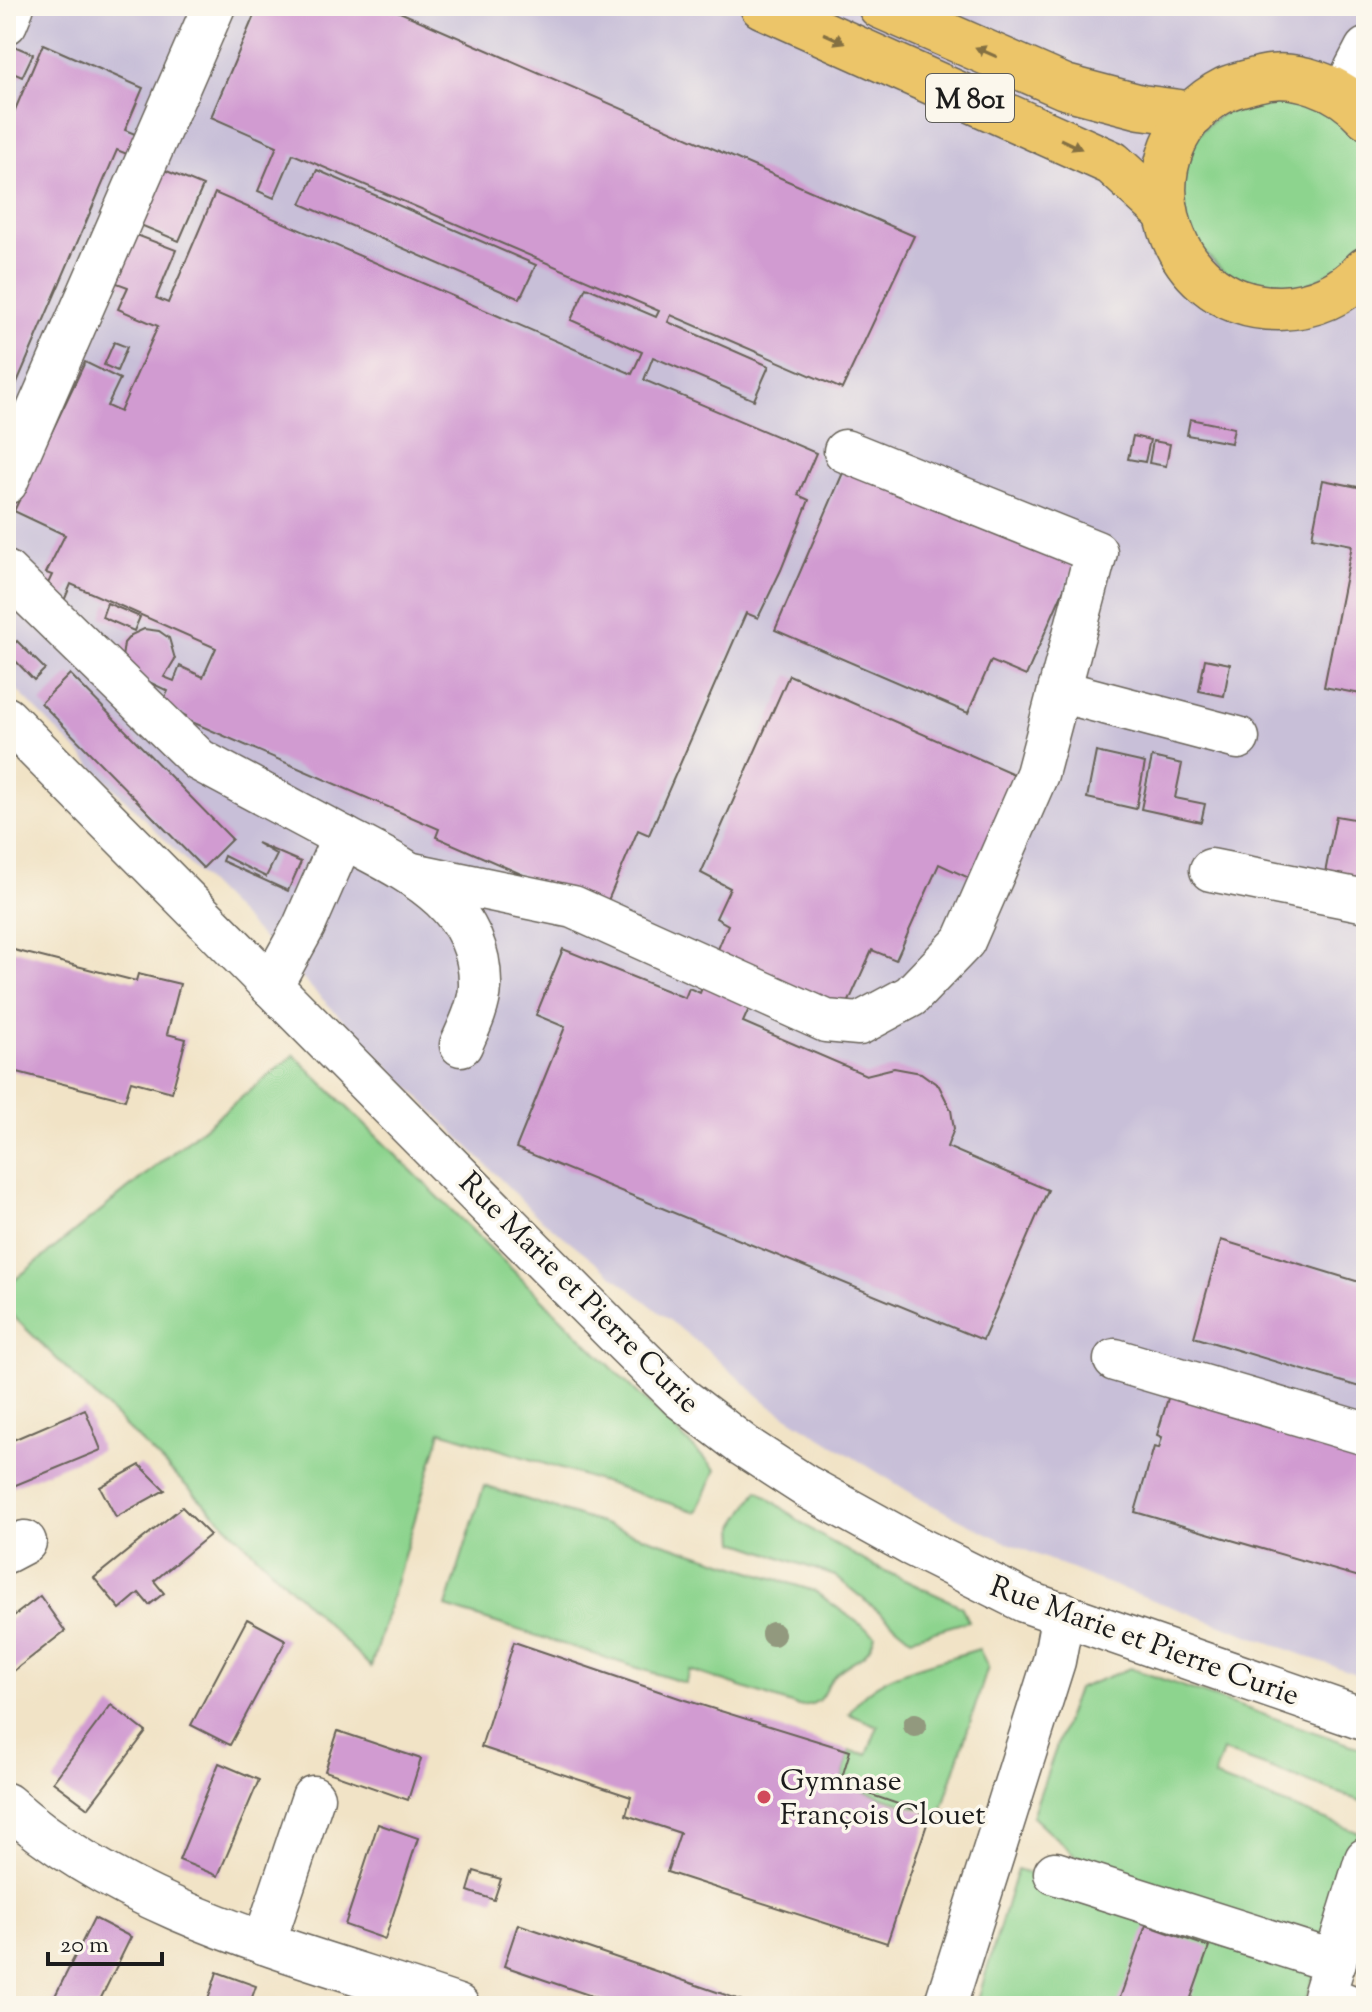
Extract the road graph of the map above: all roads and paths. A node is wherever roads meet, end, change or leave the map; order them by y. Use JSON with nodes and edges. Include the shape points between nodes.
{"nodes":[{"id":1,"x":13,"y":6,"type":"edge"},
{"id":2,"x":214,"y":6,"type":"edge"},
{"id":3,"x":762,"y":6,"type":"edge"},
{"id":4,"x":880,"y":6,"type":"edge"},
{"id":5,"x":6,"y":23,"type":"edge"},
{"id":6,"x":1366,"y":49,"type":"edge"},
{"id":7,"x":1354,"y":105,"type":"edge"},
{"id":8,"x":1194,"y":114,"type":"junction"},
{"id":9,"x":1164,"y":211,"type":"junction"},
{"id":10,"x":1366,"y":269,"type":"edge"},
{"id":11,"x":845,"y":451,"type":"dead end"},
{"id":12,"x":6,"y":483,"type":"edge"},
{"id":13,"x":6,"y":572,"type":"edge"},
{"id":14,"x":1059,"y":691,"type":"junction"},
{"id":15,"x":6,"y":718,"type":"edge"},
{"id":16,"x":1238,"y":738,"type":"dead end"},
{"id":17,"x":343,"y":837,"type":"junction"},
{"id":18,"x":1211,"y":870,"type":"dead end"},
{"id":19,"x":413,"y":874,"type":"junction"},
{"id":20,"x":1366,"y":901,"type":"edge"},
{"id":21,"x":271,"y":986,"type":"junction"},
{"id":22,"x":461,"y":1045,"type":"dead end"},
{"id":23,"x":1115,"y":1360,"type":"dead end"},
{"id":24,"x":1366,"y":1434,"type":"edge"},
{"id":25,"x":1063,"y":1613,"type":"junction"},
{"id":26,"x":1366,"y":1720,"type":"edge"},
{"id":27,"x":313,"y":1797,"type":"dead end"},
{"id":28,"x":6,"y":1804,"type":"edge"},
{"id":29,"x":1366,"y":1859,"type":"edge"},
{"id":30,"x":1055,"y":1873,"type":"dead end"},
{"id":31,"x":264,"y":1943,"type":"junction"},
{"id":32,"x":1335,"y":1962,"type":"junction"},
{"id":33,"x":454,"y":2005,"type":"edge"},
{"id":34,"x":945,"y":2006,"type":"edge"},
{"id":35,"x":1350,"y":2006,"type":"edge"}],
"edges":[{"from":1,"to":5,"type":"street"},
{"from":2,"to":12,"type":"street"},
{"from":3,"to":9,"type":"main road","number":"M 801","one_way":true,"via":[[1112,163]]},
{"from":8,"to":4,"type":"main road","number":"M 801","one_way":true,"via":[[1141,107],[1065,87]]},
{"from":6,"to":7,"type":"street"},
{"from":7,"to":8,"type":"main road","number":"M 801","via":[[1305,79],[1265,77],[1226,89]]},
{"from":8,"to":9,"type":"main road","number":"M 801","via":[[1174,142],[1164,175]]},
{"from":9,"to":10,"type":"main road","number":"M 801","via":[[1175,245],[1197,275],[1227,297],[1262,308],[1299,308],[1328,298]]},
{"from":11,"to":14,"type":"street","via":[[1096,552]]},
{"from":13,"to":17,"type":"street","via":[[199,760]]},
{"from":14,"to":16,"type":"street"},
{"from":14,"to":19,"type":"street","via":[[1037,774],[964,941],[911,996],[859,1024],[826,1021],[573,907]]},
{"from":15,"to":21,"type":"street","name":"Rue Marie et Pierre Curie"},
{"from":17,"to":19,"type":"street"},
{"from":17,"to":21,"type":"street"},
{"from":18,"to":20,"type":"street"},
{"from":19,"to":22,"type":"street","via":[[439,892],[456,913],[478,965],[476,1007]]},
{"from":21,"to":25,"type":"street","name":"Rue Marie et Pierre Curie","via":[[681,1398],[807,1487],[1024,1601]]},
{"from":23,"to":24,"type":"street"},
{"from":25,"to":26,"type":"street","name":"Rue Marie et Pierre Curie"},
{"from":25,"to":34,"type":"street","via":[[1054,1661]]},
{"from":27,"to":31,"type":"street"},
{"from":28,"to":31,"type":"street","via":[[39,1833],[145,1896]]},
{"from":29,"to":32,"type":"street"},
{"from":30,"to":32,"type":"street"},
{"from":31,"to":33,"type":"street"},
{"from":32,"to":35,"type":"street","via":[[1324,1996]]}]}
